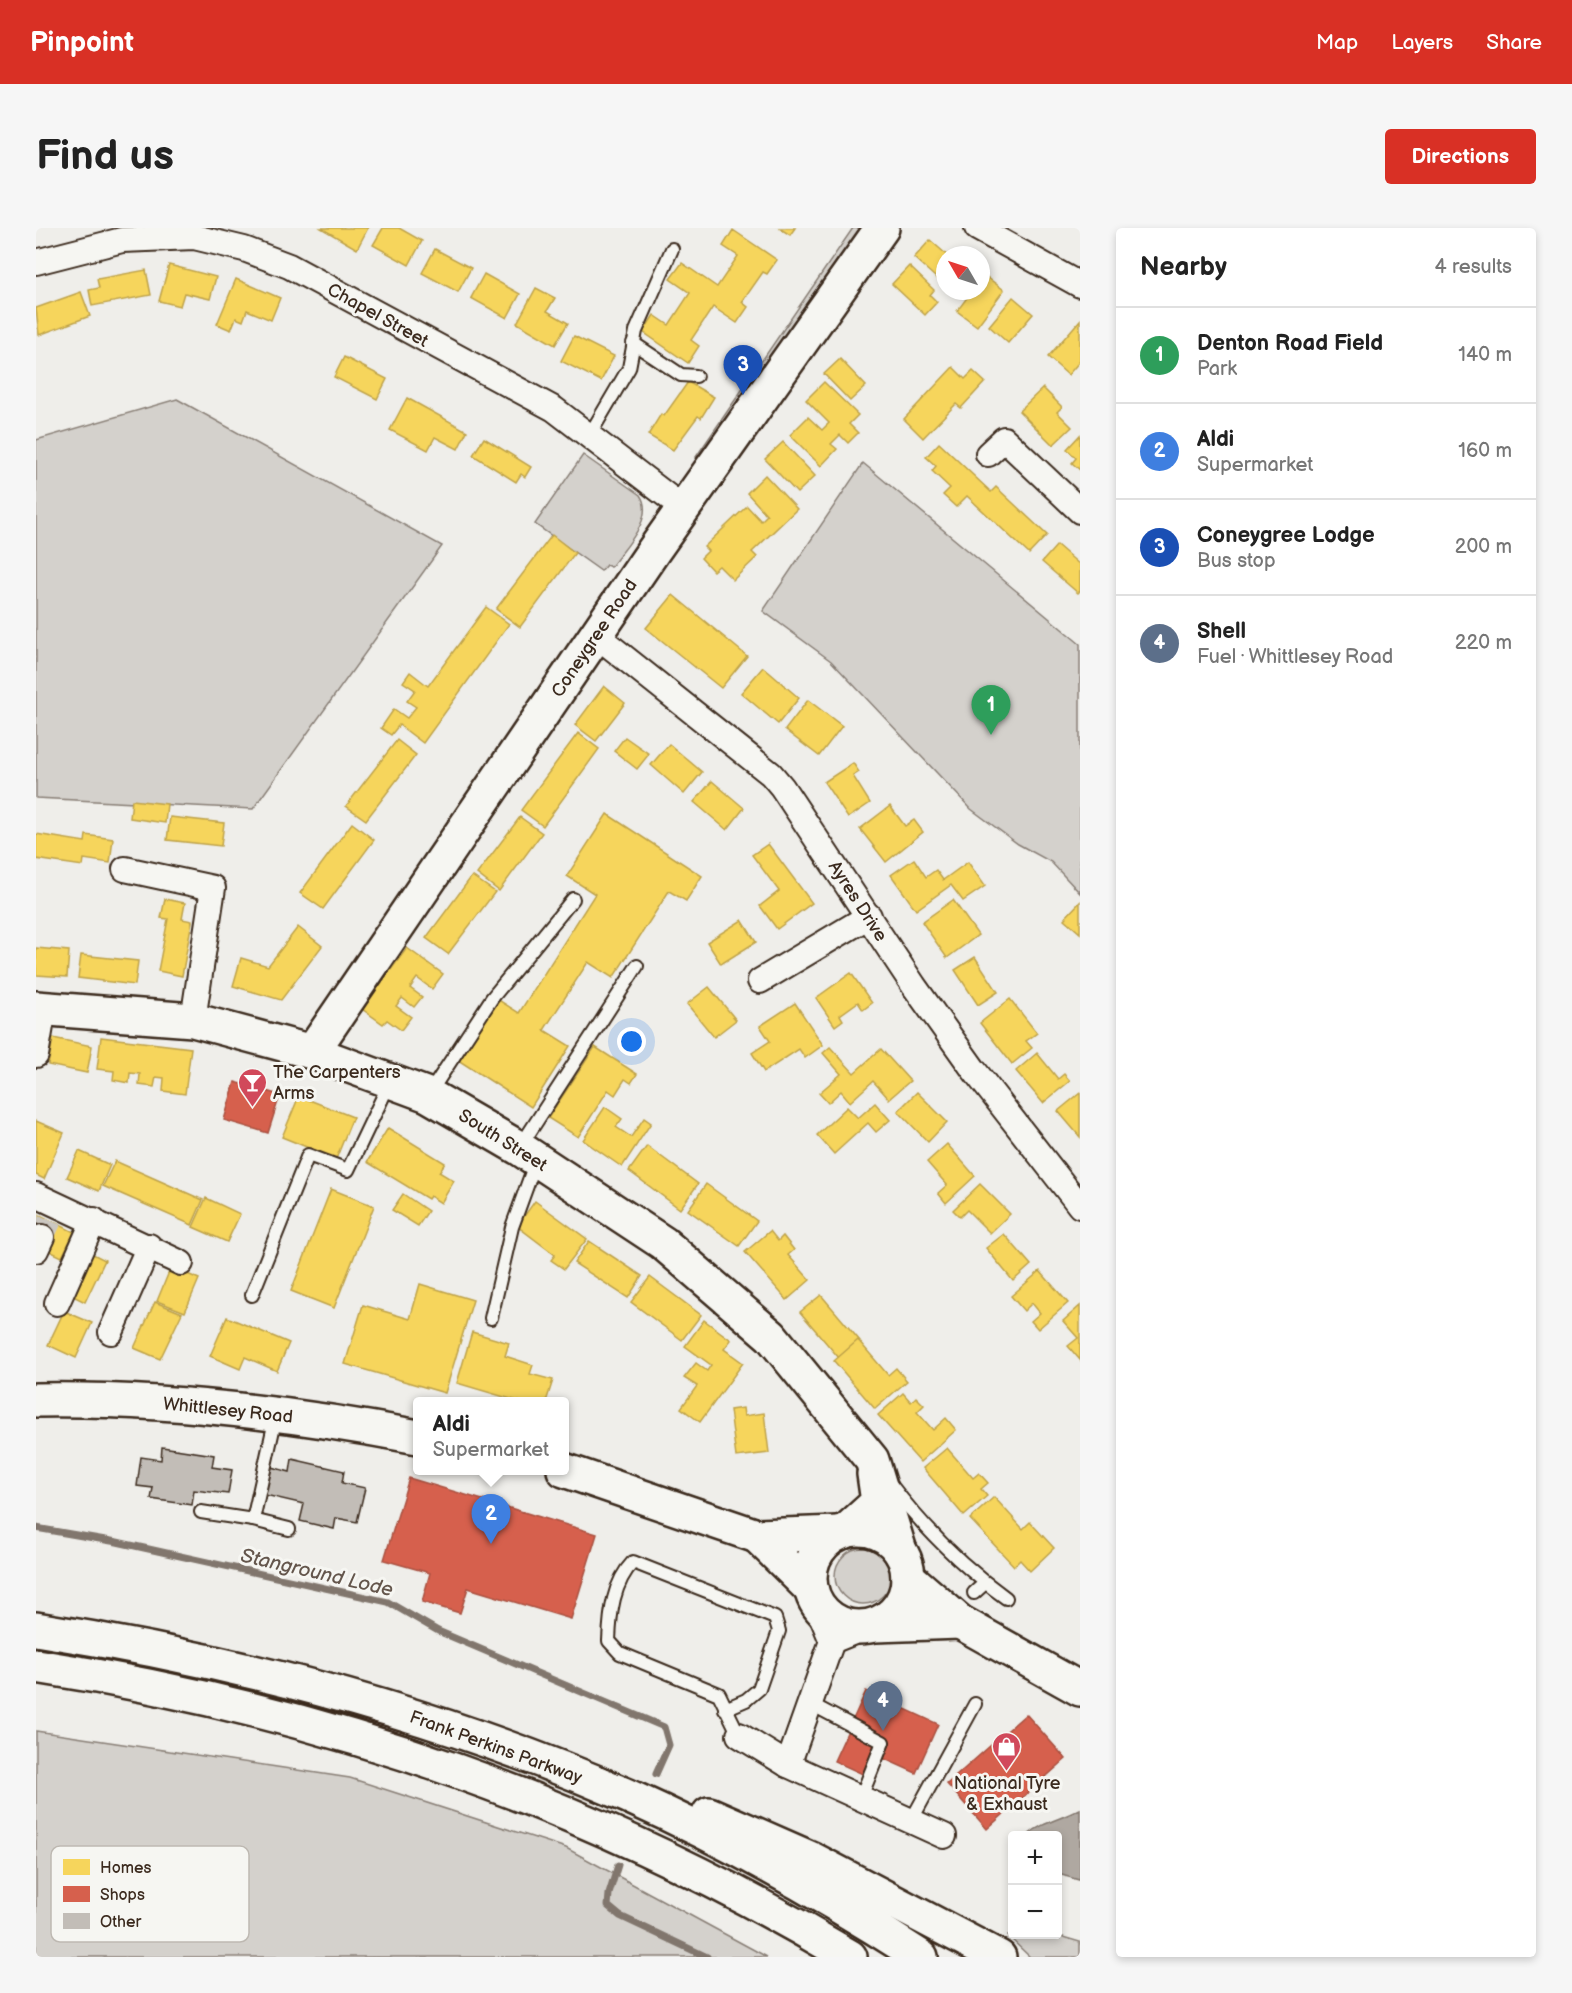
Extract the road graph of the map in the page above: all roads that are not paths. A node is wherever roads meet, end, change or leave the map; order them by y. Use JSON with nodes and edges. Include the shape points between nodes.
{"nodes":[{"id":1,"x":882,"y":228,"type":"edge"},
{"id":2,"x":976,"y":228,"type":"edge"},
{"id":3,"x":195,"y":233,"type":"edge"},
{"id":4,"x":672,"y":249,"type":"dead end"},
{"id":5,"x":36,"y":262,"type":"edge"},
{"id":6,"x":1080,"y":285,"type":"edge"},
{"id":7,"x":633,"y":343,"type":"junction"},
{"id":8,"x":696,"y":376,"type":"dead end"},
{"id":9,"x":589,"y":436,"type":"junction"},
{"id":10,"x":988,"y":454,"type":"dead end"},
{"id":11,"x":683,"y":508,"type":"junction"},
{"id":12,"x":1080,"y":512,"type":"edge"},
{"id":13,"x":596,"y":634,"type":"junction"},
{"id":14,"x":125,"y":869,"type":"dead end"},
{"id":15,"x":573,"y":899,"type":"dead end"},
{"id":16,"x":869,"y":916,"type":"junction"},
{"id":17,"x":637,"y":966,"type":"dead end"},
{"id":18,"x":760,"y":981,"type":"dead end"},
{"id":19,"x":40,"y":1009,"type":"edge"},
{"id":20,"x":193,"y":1020,"type":"junction"},
{"id":21,"x":312,"y":1052,"type":"junction"},
{"id":22,"x":36,"y":1055,"type":"edge"},
{"id":23,"x":390,"y":1081,"type":"junction"},
{"id":24,"x":428,"y":1095,"type":"junction"},
{"id":25,"x":527,"y":1154,"type":"junction"},
{"id":26,"x":1080,"y":1206,"type":"edge"},
{"id":27,"x":94,"y":1220,"type":"junction"},
{"id":28,"x":44,"y":1221,"type":"edge"},
{"id":29,"x":149,"y":1246,"type":"junction"},
{"id":30,"x":181,"y":1263,"type":"dead end"},
{"id":31,"x":252,"y":1295,"type":"dead end"},
{"id":32,"x":57,"y":1304,"type":"dead end"},
{"id":33,"x":491,"y":1318,"type":"dead end"},
{"id":34,"x":111,"y":1332,"type":"dead end"},
{"id":35,"x":36,"y":1400,"type":"edge"},
{"id":36,"x":276,"y":1414,"type":"junction"},
{"id":37,"x":413,"y":1436,"type":"edge"},
{"id":38,"x":872,"y":1460,"type":"junction"},
{"id":39,"x":569,"y":1472,"type":"edge"},
{"id":40,"x":201,"y":1512,"type":"dead end"},
{"id":41,"x":253,"y":1520,"type":"junction"},
{"id":42,"x":289,"y":1529,"type":"dead end"},
{"id":43,"x":842,"y":1532,"type":"junction"},
{"id":44,"x":757,"y":1536,"type":"junction"},
{"id":45,"x":904,"y":1564,"type":"junction"},
{"id":46,"x":985,"y":1583,"type":"junction"},
{"id":47,"x":813,"y":1593,"type":"junction"},
{"id":48,"x":1006,"y":1598,"type":"dead end"},
{"id":49,"x":967,"y":1607,"type":"junction"},
{"id":50,"x":872,"y":1625,"type":"junction"},
{"id":51,"x":36,"y":1629,"type":"edge"},
{"id":52,"x":832,"y":1641,"type":"junction"},
{"id":53,"x":36,"y":1666,"type":"edge"},
{"id":54,"x":1080,"y":1689,"type":"edge"},
{"id":55,"x":811,"y":1704,"type":"junction"},
{"id":56,"x":975,"y":1704,"type":"dead end"},
{"id":57,"x":725,"y":1708,"type":"junction"},
{"id":58,"x":739,"y":1736,"type":"joint"},
{"id":59,"x":788,"y":1765,"type":"junction"},
{"id":60,"x":628,"y":1797,"type":"junction"},
{"id":61,"x":861,"y":1797,"type":"junction"},
{"id":62,"x":910,"y":1821,"type":"junction"},
{"id":63,"x":945,"y":1836,"type":"dead end"},
{"id":64,"x":850,"y":1957,"type":"edge"},
{"id":65,"x":921,"y":1957,"type":"edge"},
{"id":66,"x":999,"y":1957,"type":"edge"}],
"edges":[{"from":1,"to":11,"type":"main road","name":"Coneygree Road"},
{"from":2,"to":6,"type":"street"},
{"from":3,"to":5,"type":"street","name":"Chapel Street","via":[[122,240]]},
{"from":3,"to":9,"type":"street","name":"Chapel Street","via":[[289,266],[554,410]]},
{"from":4,"to":7,"type":"lane"},
{"from":7,"to":8,"type":"lane","via":[[681,375]]},
{"from":7,"to":9,"type":"lane","via":[[629,368]]},
{"from":9,"to":11,"type":"street","name":"Chapel Street"},
{"from":10,"to":12,"type":"street","via":[[1004,439]]},
{"from":11,"to":13,"type":"main road","name":"Coneygree Road"},
{"from":13,"to":16,"type":"street","name":"Ayres Drive","via":[[771,774]]},
{"from":13,"to":21,"type":"main road","name":"Coneygree Road"},
{"from":14,"to":20,"type":"street","via":[[213,888]]},
{"from":15,"to":24,"type":"lane","via":[[492,998]]},
{"from":16,"to":18,"type":"street"},
{"from":16,"to":26,"type":"street","name":"Ayres Drive","via":[[974,1070]]},
{"from":17,"to":25,"type":"lane"},
{"from":19,"to":20,"type":"main road","name":"South Street"},
{"from":19,"to":22,"type":"street"},
{"from":20,"to":21,"type":"main road","name":"South Street"},
{"from":21,"to":23,"type":"main road","name":"South Street"},
{"from":23,"to":24,"type":"main road","name":"South Street"},
{"from":23,"to":31,"type":"lane","via":[[348,1170],[308,1155]]},
{"from":24,"to":25,"type":"main road","name":"South Street"},
{"from":25,"to":33,"type":"lane"},
{"from":25,"to":38,"type":"main road","name":"South Street","via":[[663,1243],[771,1336]]},
{"from":27,"to":28,"type":"street"},
{"from":27,"to":29,"type":"street"},
{"from":27,"to":32,"type":"street"},
{"from":29,"to":30,"type":"street"},
{"from":29,"to":34,"type":"street"},
{"from":35,"to":36,"type":"main road","name":"Whittlesey Road","via":[[172,1404]]},
{"from":36,"to":37,"type":"main road","name":"Whittlesey Road"},
{"from":36,"to":41,"type":"lane"},
{"from":38,"to":43,"type":"main road","via":[[878,1502]]},
{"from":38,"to":45,"type":"main road","name":"South Street"},
{"from":38,"to":46,"type":"lane","via":[[907,1506]]},
{"from":39,"to":44,"type":"main road"},
{"from":40,"to":41,"type":"lane"},
{"from":41,"to":42,"type":"lane"},
{"from":43,"to":44,"type":"main road"},
{"from":43,"to":45,"type":"main road","via":[[861,1529],[890,1539]]},
{"from":43,"to":47,"type":"main road","via":[[825,1543],[815,1556],[810,1572]]},
{"from":44,"to":47,"type":"main road"},
{"from":45,"to":49,"type":"main road"},
{"from":45,"to":50,"type":"main road","via":[[906,1592],[899,1606]]},
{"from":46,"to":48,"type":"lane"},
{"from":46,"to":49,"type":"lane"},
{"from":47,"to":50,"type":"main road","via":[[823,1612],[837,1622]]},
{"from":47,"to":52,"type":"street"},
{"from":49,"to":50,"type":"main road"},
{"from":49,"to":54,"type":"main road"},
{"from":50,"to":52,"type":"street"},
{"from":51,"to":60,"type":"main road","name":"Frank Perkins Parkway","via":[[214,1663],[339,1694],[441,1725]]},
{"from":52,"to":55,"type":"street"},
{"from":53,"to":64,"type":"main road","name":"Frank Perkins Parkway","via":[[202,1698],[429,1759],[612,1831],[776,1913]]},
{"from":55,"to":59,"type":"street"},
{"from":55,"to":61,"type":"lane","via":[[883,1742]]},
{"from":56,"to":62,"type":"lane"},
{"from":57,"to":57,"type":"lane","via":[[719,1694],[620,1653],[609,1641],[610,1611],[623,1573],[633,1562],[775,1618],[779,1631],[759,1689],[746,1700]]},
{"from":57,"to":58,"type":"lane"},
{"from":58,"to":59,"type":"street"},
{"from":59,"to":61,"type":"street"},
{"from":60,"to":65,"type":"main road","name":"Frank Perkins Parkway","via":[[804,1886]]},
{"from":60,"to":66,"type":"main road","via":[[722,1819],[812,1859]]},
{"from":61,"to":62,"type":"street"},
{"from":62,"to":63,"type":"street"}]}
